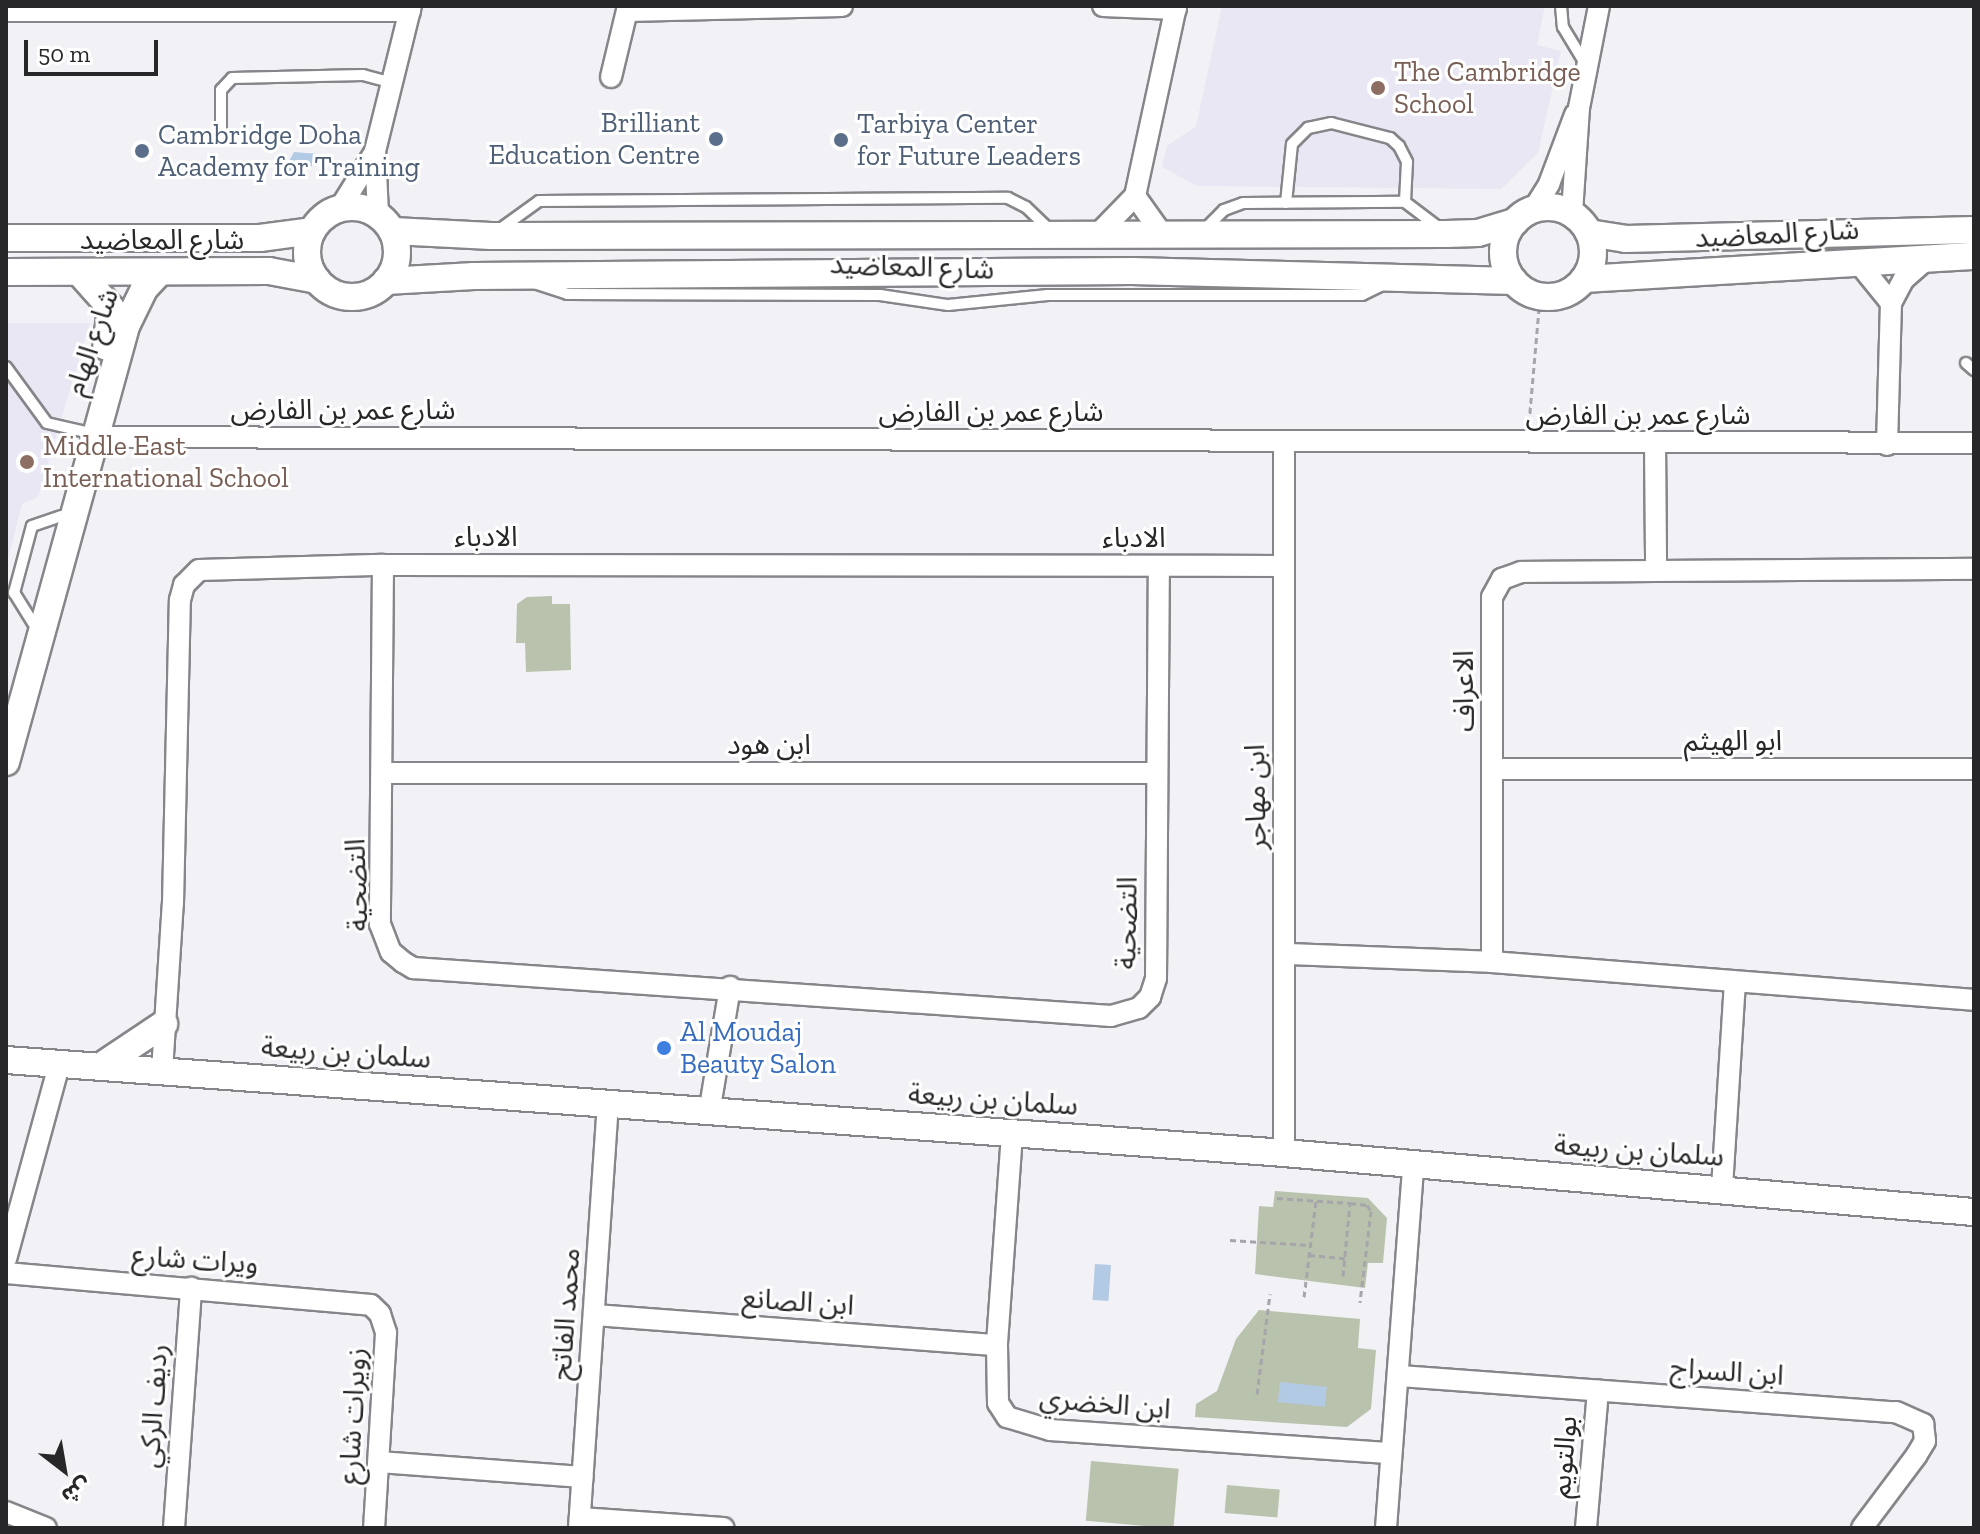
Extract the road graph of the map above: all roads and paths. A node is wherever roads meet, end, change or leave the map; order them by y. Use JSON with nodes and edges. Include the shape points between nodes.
{"nodes":[{"id":1,"x":839,"y":6,"type":"edge"},
{"id":2,"x":1103,"y":6,"type":"edge"},
{"id":3,"x":1561,"y":6,"type":"edge"},
{"id":4,"x":1599,"y":6,"type":"edge"},
{"id":5,"x":628,"y":8,"type":"edge"},
{"id":6,"x":1176,"y":8,"type":"edge"},
{"id":7,"x":411,"y":9,"type":"edge"},
{"id":8,"x":6,"y":11,"type":"edge"},
{"id":9,"x":1587,"y":66,"type":"junction"},
{"id":10,"x":611,"y":77,"type":"dead end"},
{"id":11,"x":392,"y":83,"type":"junction"},
{"id":12,"x":1579,"y":108,"type":"junction"},
{"id":13,"x":221,"y":135,"type":"dead end"},
{"id":14,"x":375,"y":151,"type":"junction"},
{"id":15,"x":1135,"y":196,"type":"junction"},
{"id":16,"x":1405,"y":202,"type":"junction"},
{"id":17,"x":1286,"y":203,"type":"junction"},
{"id":18,"x":340,"y":208,"type":"junction"},
{"id":19,"x":1572,"y":213,"type":"junction"},
{"id":20,"x":1524,"y":216,"type":"junction"},
{"id":21,"x":385,"y":222,"type":"junction"},
{"id":22,"x":1974,"y":230,"type":"edge"},
{"id":23,"x":312,"y":231,"type":"junction"},
{"id":24,"x":1589,"y":233,"type":"junction"},
{"id":25,"x":1162,"y":234,"type":"junction"},
{"id":26,"x":1200,"y":234,"type":"junction"},
{"id":27,"x":1446,"y":234,"type":"junction"},
{"id":28,"x":1055,"y":235,"type":"junction"},
{"id":29,"x":1097,"y":235,"type":"junction"},
{"id":30,"x":491,"y":236,"type":"junction"},
{"id":31,"x":6,"y":238,"type":"edge"},
{"id":32,"x":1974,"y":256,"type":"edge"},
{"id":33,"x":1927,"y":259,"type":"junction"},
{"id":34,"x":1857,"y":261,"type":"junction"},
{"id":35,"x":6,"y":272,"type":"edge"},
{"id":36,"x":79,"y":272,"type":"junction"},
{"id":37,"x":160,"y":272,"type":"junction"},
{"id":38,"x":1584,"y":279,"type":"junction"},
{"id":39,"x":317,"y":280,"type":"junction"},
{"id":40,"x":386,"y":281,"type":"junction"},
{"id":41,"x":1514,"y":281,"type":"junction"},
{"id":42,"x":1540,"y":296,"type":"junction"},
{"id":43,"x":1891,"y":303,"type":"junction"},
{"id":44,"x":6,"y":367,"type":"edge"},
{"id":45,"x":89,"y":434,"type":"junction"},
{"id":46,"x":1284,"y":441,"type":"junction"},
{"id":47,"x":1655,"y":442,"type":"junction"},
{"id":48,"x":1527,"y":443,"type":"junction"},
{"id":49,"x":1974,"y":443,"type":"edge"},
{"id":50,"x":1887,"y":445,"type":"junction"},
{"id":51,"x":383,"y":565,"type":"junction"},
{"id":52,"x":1159,"y":566,"type":"junction"},
{"id":53,"x":1282,"y":566,"type":"junction"},
{"id":54,"x":1656,"y":569,"type":"junction"},
{"id":55,"x":1974,"y":569,"type":"edge"},
{"id":56,"x":6,"y":723,"type":"edge"},
{"id":57,"x":6,"y":762,"type":"edge"},
{"id":58,"x":1492,"y":769,"type":"junction"},
{"id":59,"x":1974,"y":769,"type":"edge"},
{"id":60,"x":383,"y":773,"type":"junction"},
{"id":61,"x":1155,"y":773,"type":"junction"},
{"id":62,"x":1286,"y":954,"type":"junction"},
{"id":63,"x":1492,"y":962,"type":"junction"},
{"id":64,"x":1735,"y":982,"type":"junction"},
{"id":65,"x":730,"y":987,"type":"junction"},
{"id":66,"x":1974,"y":1000,"type":"edge"},
{"id":67,"x":164,"y":1024,"type":"junction"},
{"id":68,"x":6,"y":1060,"type":"edge"},
{"id":69,"x":59,"y":1065,"type":"junction"},
{"id":70,"x":99,"y":1067,"type":"junction"},
{"id":71,"x":162,"y":1071,"type":"junction"},
{"id":72,"x":608,"y":1105,"type":"junction"},
{"id":73,"x":709,"y":1113,"type":"junction"},
{"id":74,"x":1012,"y":1134,"type":"junction"},
{"id":75,"x":1284,"y":1153,"type":"junction"},
{"id":76,"x":1413,"y":1166,"type":"junction"},
{"id":77,"x":1722,"y":1188,"type":"junction"},
{"id":78,"x":1277,"y":1198,"type":"dead end"},
{"id":79,"x":1316,"y":1201,"type":"junction"},
{"id":80,"x":1350,"y":1203,"type":"junction"},
{"id":81,"x":1974,"y":1212,"type":"edge"},
{"id":82,"x":1230,"y":1240,"type":"dead end"},
{"id":83,"x":1310,"y":1245,"type":"junction"},
{"id":84,"x":1309,"y":1255,"type":"junction"},
{"id":85,"x":1345,"y":1258,"type":"junction"},
{"id":86,"x":6,"y":1259,"type":"edge"},
{"id":87,"x":6,"y":1273,"type":"edge"},
{"id":88,"x":1343,"y":1276,"type":"dead end"},
{"id":89,"x":191,"y":1288,"type":"junction"},
{"id":90,"x":1270,"y":1294,"type":"dead end"},
{"id":91,"x":1304,"y":1297,"type":"dead end"},
{"id":92,"x":1360,"y":1302,"type":"dead end"},
{"id":93,"x":377,"y":1310,"type":"joint"},
{"id":94,"x":595,"y":1315,"type":"junction"},
{"id":95,"x":997,"y":1345,"type":"junction"},
{"id":96,"x":1400,"y":1376,"type":"junction"},
{"id":97,"x":1598,"y":1391,"type":"junction"},
{"id":98,"x":1257,"y":1394,"type":"dead end"},
{"id":99,"x":1391,"y":1453,"type":"junction"},
{"id":100,"x":379,"y":1462,"type":"junction"},
{"id":101,"x":582,"y":1477,"type":"junction"},
{"id":102,"x":6,"y":1512,"type":"edge"},
{"id":103,"x":580,"y":1523,"type":"edge"},
{"id":104,"x":46,"y":1528,"type":"edge"},
{"id":105,"x":174,"y":1528,"type":"edge"},
{"id":106,"x":374,"y":1528,"type":"edge"},
{"id":107,"x":724,"y":1528,"type":"edge"},
{"id":108,"x":1386,"y":1528,"type":"edge"},
{"id":109,"x":1586,"y":1528,"type":"edge"},
{"id":110,"x":1862,"y":1528,"type":"edge"}],
"edges":[{"from":1,"to":5,"type":"street"},
{"from":2,"to":6,"type":"street"},
{"from":3,"to":9,"type":"lane","via":[[1563,27]]},
{"from":4,"to":9,"type":"street"},
{"from":5,"to":10,"type":"street"},
{"from":6,"to":15,"type":"street"},
{"from":7,"to":8,"type":"street"},
{"from":7,"to":11,"type":"street"},
{"from":9,"to":12,"type":"street"},
{"from":11,"to":13,"type":"lane","via":[[363,75],[232,78],[221,90]]},
{"from":11,"to":14,"type":"street"},
{"from":12,"to":19,"type":"street"},
{"from":12,"to":20,"type":"street","via":[[1549,184]]},
{"from":14,"to":18,"type":"street"},
{"from":14,"to":21,"type":"street"},
{"from":15,"to":25,"type":"street"},
{"from":15,"to":29,"type":"street"},
{"from":16,"to":17,"type":"lane"},
{"from":16,"to":17,"type":"lane","via":[[1407,162],[1399,146],[1390,138],[1331,123],[1308,128],[1292,144]]},
{"from":16,"to":27,"type":"lane"},
{"from":17,"to":26,"type":"lane","via":[[1243,203],[1224,210]]},
{"from":18,"to":21,"type":"street","via":[[359,207]]},
{"from":18,"to":23,"type":"street"},
{"from":19,"to":20,"type":"street","via":[[1552,207]]},
{"from":19,"to":24,"type":"street"},
{"from":20,"to":27,"type":"street","name":"شارع المعاضيد","via":[[1478,233]]},
{"from":20,"to":41,"type":"street","via":[[1503,251]]},
{"from":21,"to":30,"type":"street","name":"شارع المعاضيد"},
{"from":21,"to":40,"type":"street","via":[[397,257]]},
{"from":22,"to":24,"type":"street","name":"شارع المعاضيد","via":[[1626,239]]},
{"from":23,"to":31,"type":"street","name":"شارع المعاضيد","via":[[260,238]]},
{"from":23,"to":39,"type":"street","via":[[309,265]]},
{"from":24,"to":38,"type":"street","via":[[1593,257]]},
{"from":25,"to":26,"type":"street","name":"شارع المعاضيد"},
{"from":25,"to":29,"type":"street","name":"شارع المعاضيد"},
{"from":26,"to":27,"type":"street","name":"شارع المعاضيد"},
{"from":28,"to":29,"type":"street","name":"شارع المعاضيد"},
{"from":28,"to":30,"type":"street","name":"شارع المعاضيد"},
{"from":28,"to":30,"type":"lane","via":[[1026,207],[992,198],[539,201],[518,211]]},
{"from":32,"to":33,"type":"street","name":"شارع المعاضيد"},
{"from":33,"to":34,"type":"street","name":"شارع المعاضيد"},
{"from":33,"to":43,"type":"street","via":[[1904,279]]},
{"from":34,"to":38,"type":"street","name":"شارع المعاضيد"},
{"from":34,"to":43,"type":"street"},
{"from":35,"to":36,"type":"street","name":"شارع المعاضيد"},
{"from":36,"to":37,"type":"street","name":"شارع المعاضيد"},
{"from":36,"to":45,"type":"street","name":"شارع الهام","via":[[104,294],[113,322]]},
{"from":37,"to":39,"type":"street","name":"شارع المعاضيد","via":[[269,271]]},
{"from":37,"to":45,"type":"street","name":"شارع الهام","via":[[132,308]]},
{"from":38,"to":42,"type":"street","via":[[1560,295]]},
{"from":39,"to":40,"type":"street","via":[[344,296],[374,291]]},
{"from":40,"to":41,"type":"street","name":"شارع المعاضيد","via":[[1117,271]]},
{"from":41,"to":42,"type":"street"},
{"from":42,"to":48,"type":"path"},
{"from":43,"to":50,"type":"street"},
{"from":44,"to":45,"type":"lane","via":[[47,423]]},
{"from":45,"to":46,"type":"street","name":"شارع عمر بن الفارض"},
{"from":45,"to":56,"type":"street","name":"شارع الهام","via":[[61,516]]},
{"from":45,"to":57,"type":"street","name":"شارع الهام"},
{"from":46,"to":48,"type":"street","name":"شارع عمر بن الفارض"},
{"from":46,"to":53,"type":"street","name":"ابن مهاجر"},
{"from":47,"to":48,"type":"street","name":"شارع عمر بن الفارض"},
{"from":47,"to":50,"type":"street","name":"شارع عمر بن الفارض"},
{"from":47,"to":54,"type":"street"},
{"from":49,"to":50,"type":"street","name":"شارع عمر بن الفارض"},
{"from":51,"to":52,"type":"street","name":"الادباء"},
{"from":51,"to":60,"type":"street","name":"التضحية"},
{"from":51,"to":67,"type":"street","name":"الادباء","via":[[207,568],[184,585]]},
{"from":52,"to":53,"type":"street","name":"الادباء"},
{"from":52,"to":61,"type":"street","name":"التضحية"},
{"from":53,"to":62,"type":"street","name":"ابن مهاجر"},
{"from":54,"to":55,"type":"street","name":"الاعراف"},
{"from":54,"to":58,"type":"street","name":"الاعراف","via":[[1521,572],[1497,584],[1492,597]]},
{"from":58,"to":59,"type":"street","name":"ابو الهيثم"},
{"from":58,"to":63,"type":"street","name":"الاعراف"},
{"from":60,"to":61,"type":"street","name":"ابن هود"},
{"from":60,"to":65,"type":"street","name":"التضحية","via":[[380,924],[391,952],[413,968]]},
{"from":61,"to":65,"type":"street","name":"التضحية","via":[[1156,978],[1150,997],[1139,1008],[1111,1016]]},
{"from":62,"to":63,"type":"street"},
{"from":62,"to":75,"type":"street","name":"ابن مهاجر"},
{"from":63,"to":64,"type":"street"},
{"from":64,"to":66,"type":"street"},
{"from":64,"to":77,"type":"street"},
{"from":65,"to":73,"type":"street"},
{"from":67,"to":70,"type":"street"},
{"from":67,"to":71,"type":"street","name":"الادباء"},
{"from":68,"to":69,"type":"street","name":"سلمان بن ربيعة"},
{"from":69,"to":70,"type":"street","name":"سلمان بن ربيعة"},
{"from":69,"to":86,"type":"street"},
{"from":70,"to":71,"type":"street","name":"سلمان بن ربيعة"},
{"from":71,"to":72,"type":"street","name":"سلمان بن ربيعة"},
{"from":72,"to":73,"type":"street","name":"سلمان بن ربيعة"},
{"from":72,"to":94,"type":"street","name":"محمد الفاتح"},
{"from":73,"to":74,"type":"street","name":"سلمان بن ربيعة"},
{"from":74,"to":75,"type":"street","name":"سلمان بن ربيعة"},
{"from":74,"to":95,"type":"street","name":"ابن الخضري"},
{"from":75,"to":76,"type":"street","name":"سلمان بن ربيعة"},
{"from":76,"to":77,"type":"street","name":"سلمان بن ربيعة"},
{"from":76,"to":96,"type":"street"},
{"from":77,"to":81,"type":"street","name":"سلمان بن ربيعة"},
{"from":78,"to":79,"type":"path"},
{"from":79,"to":80,"type":"path"},
{"from":79,"to":83,"type":"path"},
{"from":80,"to":85,"type":"path"},
{"from":80,"to":92,"type":"path","via":[[1367,1205],[1371,1211]]},
{"from":82,"to":83,"type":"path"},
{"from":83,"to":84,"type":"path"},
{"from":84,"to":85,"type":"path"},
{"from":84,"to":91,"type":"path"},
{"from":85,"to":88,"type":"path"},
{"from":87,"to":89,"type":"street","name":"ويرات شارع"},
{"from":89,"to":93,"type":"street","name":"ويرات شارع","via":[[359,1300]]},
{"from":89,"to":105,"type":"street","name":"رديف الركي"},
{"from":90,"to":98,"type":"path"},
{"from":93,"to":100,"type":"street","name":"زويرات شارع","via":[[386,1333]]},
{"from":94,"to":95,"type":"street","name":"ابن الصانع"},
{"from":94,"to":101,"type":"street","name":"محمد الفاتح"},
{"from":95,"to":99,"type":"street","name":"ابن الخضري","via":[[998,1403],[1007,1417],[1023,1425]]},
{"from":96,"to":97,"type":"street","name":"ابن السراج"},
{"from":96,"to":99,"type":"street"},
{"from":97,"to":109,"type":"street","name":"بوالتويم"},
{"from":97,"to":110,"type":"street","name":"ابن السراج","via":[[1896,1412],[1923,1424],[1925,1441]]},
{"from":99,"to":108,"type":"street"},
{"from":100,"to":101,"type":"street"},
{"from":100,"to":106,"type":"street","name":"زويرات شارع"},
{"from":101,"to":103,"type":"street","name":"محمد الفاتح"},
{"from":102,"to":104,"type":"street"},
{"from":103,"to":107,"type":"street"}]}
